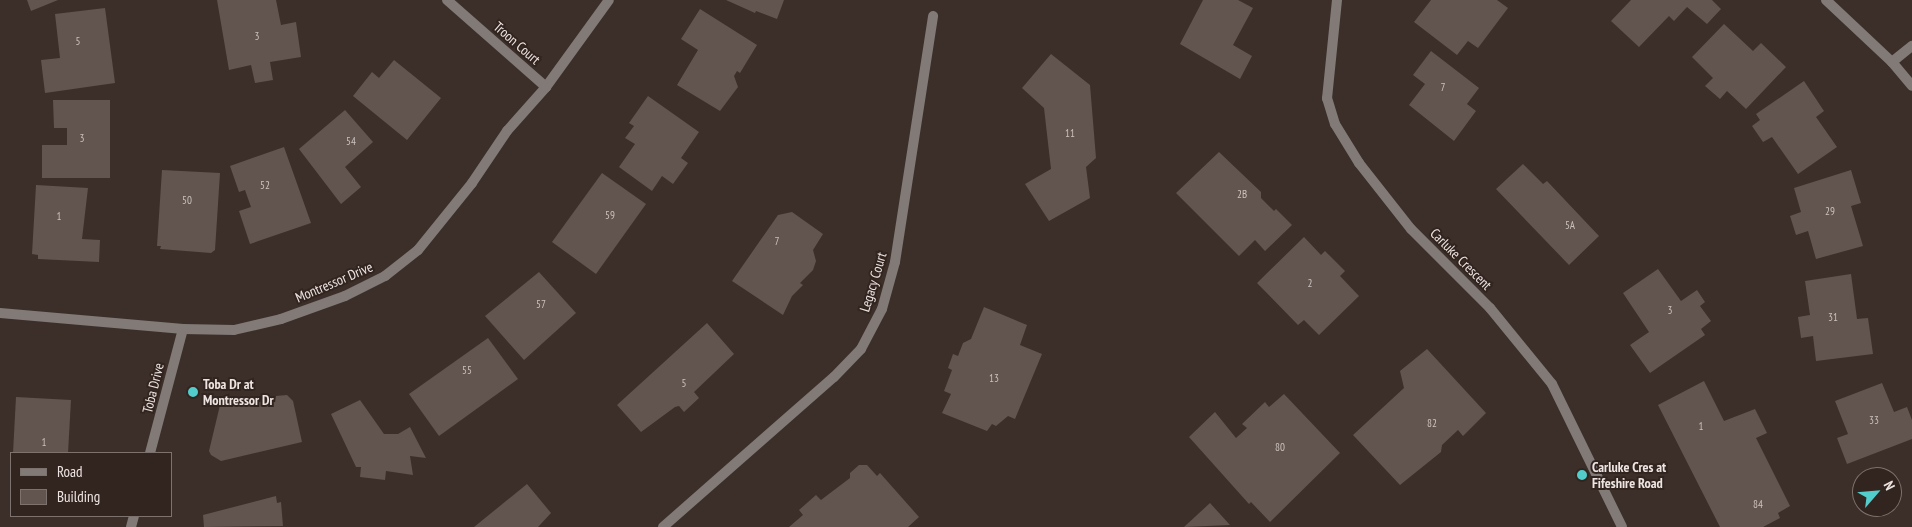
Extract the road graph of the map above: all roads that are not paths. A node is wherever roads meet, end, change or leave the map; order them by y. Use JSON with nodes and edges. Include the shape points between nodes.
{"nodes":[{"id":1,"x":447,"y":0,"type":"edge"},
{"id":2,"x":609,"y":0,"type":"edge"},
{"id":3,"x":1337,"y":0,"type":"edge"},
{"id":4,"x":1826,"y":0,"type":"edge"},
{"id":5,"x":933,"y":16,"type":"dead end"},
{"id":6,"x":1912,"y":46,"type":"edge"},
{"id":7,"x":1892,"y":62,"type":"junction"},
{"id":8,"x":546,"y":86,"type":"junction"},
{"id":9,"x":1912,"y":86,"type":"edge"},
{"id":10,"x":0,"y":313,"type":"edge"},
{"id":11,"x":183,"y":329,"type":"junction"},
{"id":12,"x":150,"y":452,"type":"edge"},
{"id":13,"x":663,"y":527,"type":"edge"},
{"id":14,"x":1622,"y":527,"type":"edge"}],
"edges":[{"from":1,"to":8,"type":"street","name":"Troon Court"},
{"from":2,"to":8,"type":"street","name":"Montressor Drive"},
{"from":3,"to":14,"type":"street","name":"Carluke Crescent","via":[[1327,98],[1335,124],[1359,164],[1411,229],[1490,308],[1552,384]]},
{"from":4,"to":7,"type":"street"},
{"from":5,"to":13,"type":"street","name":"Legacy Court","via":[[895,262],[882,309],[861,349],[834,377]]},
{"from":6,"to":7,"type":"street"},
{"from":7,"to":9,"type":"street"},
{"from":8,"to":11,"type":"street","name":"Montressor Drive","via":[[507,131],[472,183],[418,250],[385,276],[345,296],[281,319],[234,330]]},
{"from":10,"to":11,"type":"street","name":"Montressor Drive"},
{"from":11,"to":12,"type":"street","name":"Toba Drive"}]}
